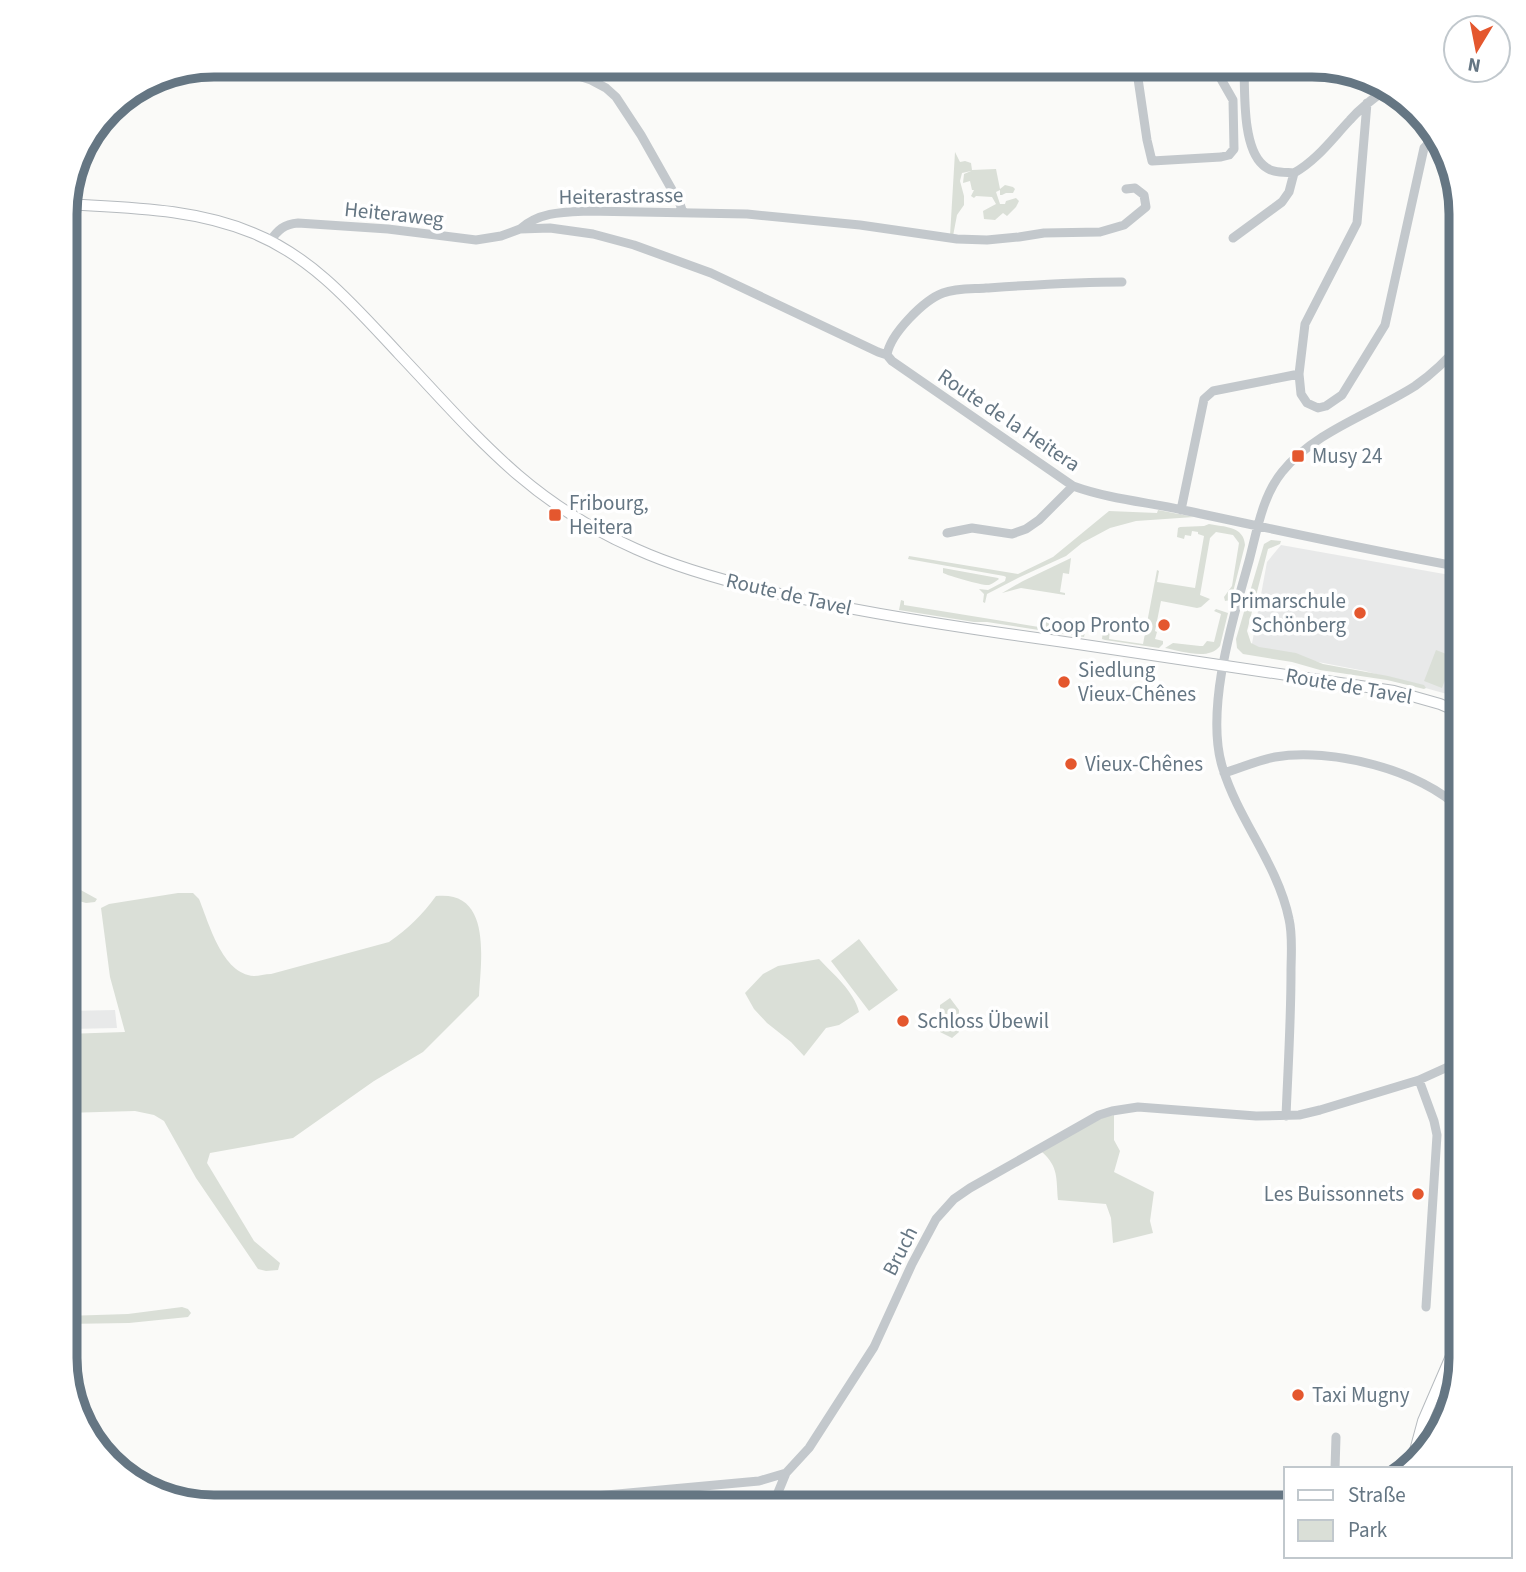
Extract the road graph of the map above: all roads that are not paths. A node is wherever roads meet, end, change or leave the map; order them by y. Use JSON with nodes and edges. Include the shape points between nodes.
{"nodes":[{"id":1,"x":582,"y":77,"type":"edge"},
{"id":2,"x":1138,"y":77,"type":"edge"},
{"id":3,"x":1222,"y":77,"type":"edge"},
{"id":4,"x":1245,"y":77,"type":"edge"},
{"id":5,"x":1379,"y":94,"type":"edge"},
{"id":6,"x":1367,"y":103,"type":"junction"},
{"id":7,"x":1429,"y":143,"type":"edge"},
{"id":8,"x":1294,"y":173,"type":"junction"},
{"id":9,"x":1126,"y":189,"type":"dead end"},
{"id":10,"x":77,"y":205,"type":"edge"},
{"id":11,"x":683,"y":213,"type":"junction"},
{"id":12,"x":520,"y":229,"type":"junction"},
{"id":13,"x":1233,"y":239,"type":"dead end"},
{"id":14,"x":270,"y":241,"type":"junction"},
{"id":15,"x":1122,"y":282,"type":"dead end"},
{"id":16,"x":887,"y":355,"type":"junction"},
{"id":17,"x":1449,"y":356,"type":"edge"},
{"id":18,"x":1299,"y":374,"type":"junction"},
{"id":19,"x":1073,"y":486,"type":"junction"},
{"id":20,"x":1181,"y":510,"type":"junction"},
{"id":21,"x":1257,"y":527,"type":"junction"},
{"id":22,"x":947,"y":533,"type":"dead end"},
{"id":23,"x":1449,"y":565,"type":"edge"},
{"id":24,"x":1224,"y":665,"type":"junction"},
{"id":25,"x":1449,"y":708,"type":"edge"},
{"id":26,"x":1224,"y":774,"type":"junction"},
{"id":27,"x":1449,"y":799,"type":"edge"},
{"id":28,"x":1449,"y":1066,"type":"edge"},
{"id":29,"x":1419,"y":1080,"type":"junction"},
{"id":30,"x":1286,"y":1115,"type":"junction"},
{"id":31,"x":1426,"y":1307,"type":"dead end"},
{"id":32,"x":1449,"y":1361,"type":"edge"},
{"id":33,"x":1336,"y":1437,"type":"dead end"},
{"id":34,"x":1416,"y":1447,"type":"edge"},
{"id":35,"x":1335,"y":1467,"type":"edge"},
{"id":36,"x":786,"y":1473,"type":"junction"},
{"id":37,"x":758,"y":1481,"type":"junction"},
{"id":38,"x":777,"y":1492,"type":"junction"},
{"id":39,"x":605,"y":1495,"type":"edge"},
{"id":40,"x":776,"y":1495,"type":"edge"}],
"edges":[{"from":1,"to":11,"type":"street","via":[[606,88],[625,108]]},
{"from":2,"to":3,"type":"street","via":[[1152,161],[1221,157],[1234,149],[1233,100]]},
{"from":4,"to":8,"type":"street","via":[[1247,126],[1256,157],[1269,169]]},
{"from":5,"to":6,"type":"street"},
{"from":6,"to":8,"type":"street","via":[[1318,156]]},
{"from":6,"to":18,"type":"street","via":[[1357,223],[1305,324]]},
{"from":7,"to":18,"type":"street","via":[[1424,148],[1385,325],[1342,396],[1326,406],[1307,403]]},
{"from":8,"to":13,"type":"street","via":[[1282,202]]},
{"from":9,"to":11,"type":"street","name":"Heiterastrasse","via":[[1135,188],[1144,195],[1146,207],[1124,225],[1100,232],[1019,237],[957,239],[797,218]]},
{"from":10,"to":14,"type":"main road","name":"Route de Tavel","via":[[175,211],[232,225]]},
{"from":11,"to":12,"type":"street","name":"Heiterastrasse","via":[[564,212],[534,219]]},
{"from":12,"to":14,"type":"street","name":"Heiteraweg","via":[[476,240],[298,223],[285,225]]},
{"from":12,"to":16,"type":"street","name":"Heiterastrasse","via":[[571,230],[634,245],[711,273]]},
{"from":14,"to":24,"type":"main road","name":"Route de Tavel","via":[[339,290],[520,476],[576,518],[641,552],[725,580],[828,604]]},
{"from":15,"to":16,"type":"street","via":[[946,291],[912,315]]},
{"from":16,"to":19,"type":"street","name":"Route de la Heitera"},
{"from":17,"to":21,"type":"street","via":[[1422,381],[1298,456],[1274,482]]},
{"from":18,"to":20,"type":"street","via":[[1213,391],[1204,399]]},
{"from":19,"to":20,"type":"street","name":"Route de la Heitera"},
{"from":19,"to":22,"type":"street","via":[[1026,529],[1012,534],[972,528]]},
{"from":20,"to":21,"type":"street","name":"Route de la Heitera"},
{"from":21,"to":23,"type":"street","name":"Route de la Heitera"},
{"from":21,"to":24,"type":"street"},
{"from":24,"to":25,"type":"main road","name":"Route de Tavel","via":[[1394,691]]},
{"from":24,"to":26,"type":"street","via":[[1217,722]]},
{"from":26,"to":27,"type":"street","via":[[1275,757],[1346,759],[1394,771]]},
{"from":26,"to":30,"type":"street","via":[[1274,875],[1290,922]]},
{"from":28,"to":29,"type":"street","name":"Bruch"},
{"from":29,"to":30,"type":"street","name":"Bruch","via":[[1320,1110]]},
{"from":29,"to":31,"type":"street","via":[[1437,1135]]},
{"from":30,"to":36,"type":"street","name":"Bruch","via":[[1139,1107],[1112,1111],[954,1199],[924,1241],[874,1347],[809,1448]]},
{"from":32,"to":34,"type":"main road"},
{"from":33,"to":35,"type":"street"},
{"from":36,"to":37,"type":"street"},
{"from":36,"to":38,"type":"street"},
{"from":37,"to":38,"type":"street"},
{"from":37,"to":39,"type":"street"},
{"from":38,"to":40,"type":"street"}]}
